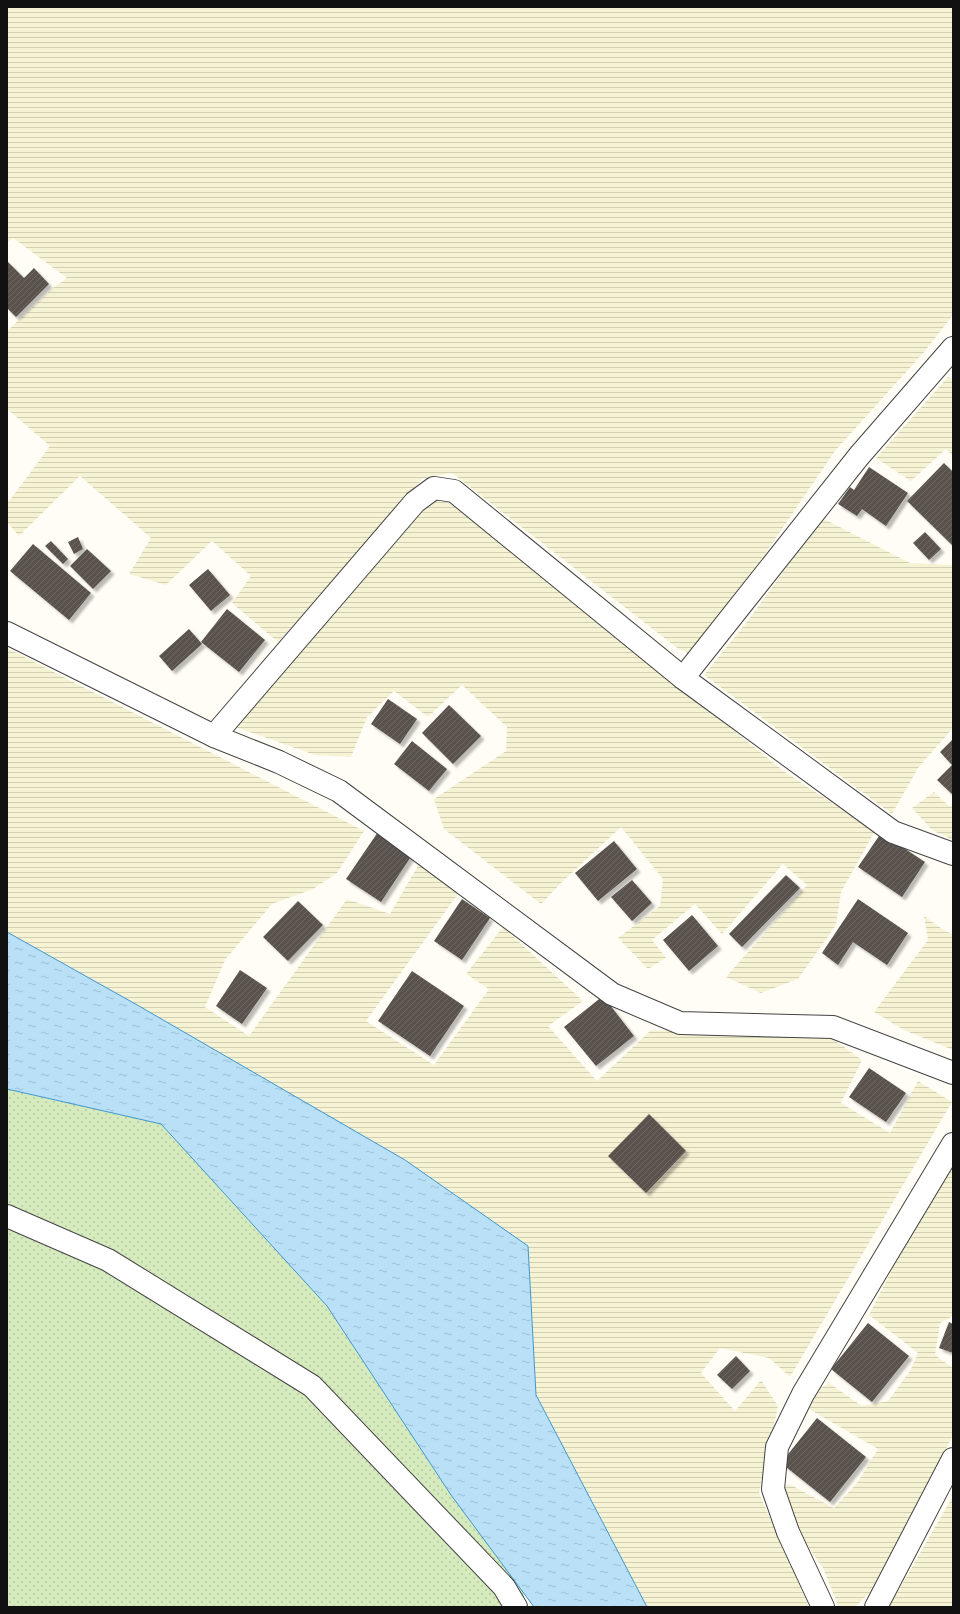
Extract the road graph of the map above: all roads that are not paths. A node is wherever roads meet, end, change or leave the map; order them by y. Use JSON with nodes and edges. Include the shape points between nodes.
{"nodes":[{"id":1,"x":953,"y":348,"type":"edge"},
{"id":2,"x":7,"y":633,"type":"edge"},
{"id":3,"x":683,"y":678,"type":"junction"},
{"id":4,"x":214,"y":736,"type":"junction"},
{"id":5,"x":953,"y":854,"type":"edge"},
{"id":6,"x":953,"y":1073,"type":"edge"},
{"id":7,"x":953,"y":1144,"type":"edge"},
{"id":8,"x":7,"y":1216,"type":"edge"},
{"id":9,"x":953,"y":1459,"type":"edge"},
{"id":10,"x":516,"y":1607,"type":"edge"},
{"id":11,"x":823,"y":1607,"type":"edge"},
{"id":12,"x":876,"y":1607,"type":"edge"}],
"edges":[{"from":1,"to":3,"type":"street","via":[[859,456]]},
{"from":2,"to":4,"type":"street"},
{"from":3,"to":4,"type":"street","via":[[454,491],[434,488],[415,502]]},
{"from":3,"to":5,"type":"street","via":[[893,832]]},
{"from":4,"to":6,"type":"street","via":[[279,762],[339,791],[612,994],[680,1023],[833,1027]]},
{"from":7,"to":11,"type":"street","via":[[803,1394],[777,1447],[773,1489],[788,1532]]},
{"from":8,"to":10,"type":"street","via":[[108,1260],[312,1386],[504,1587]]},
{"from":9,"to":12,"type":"street"}]}
